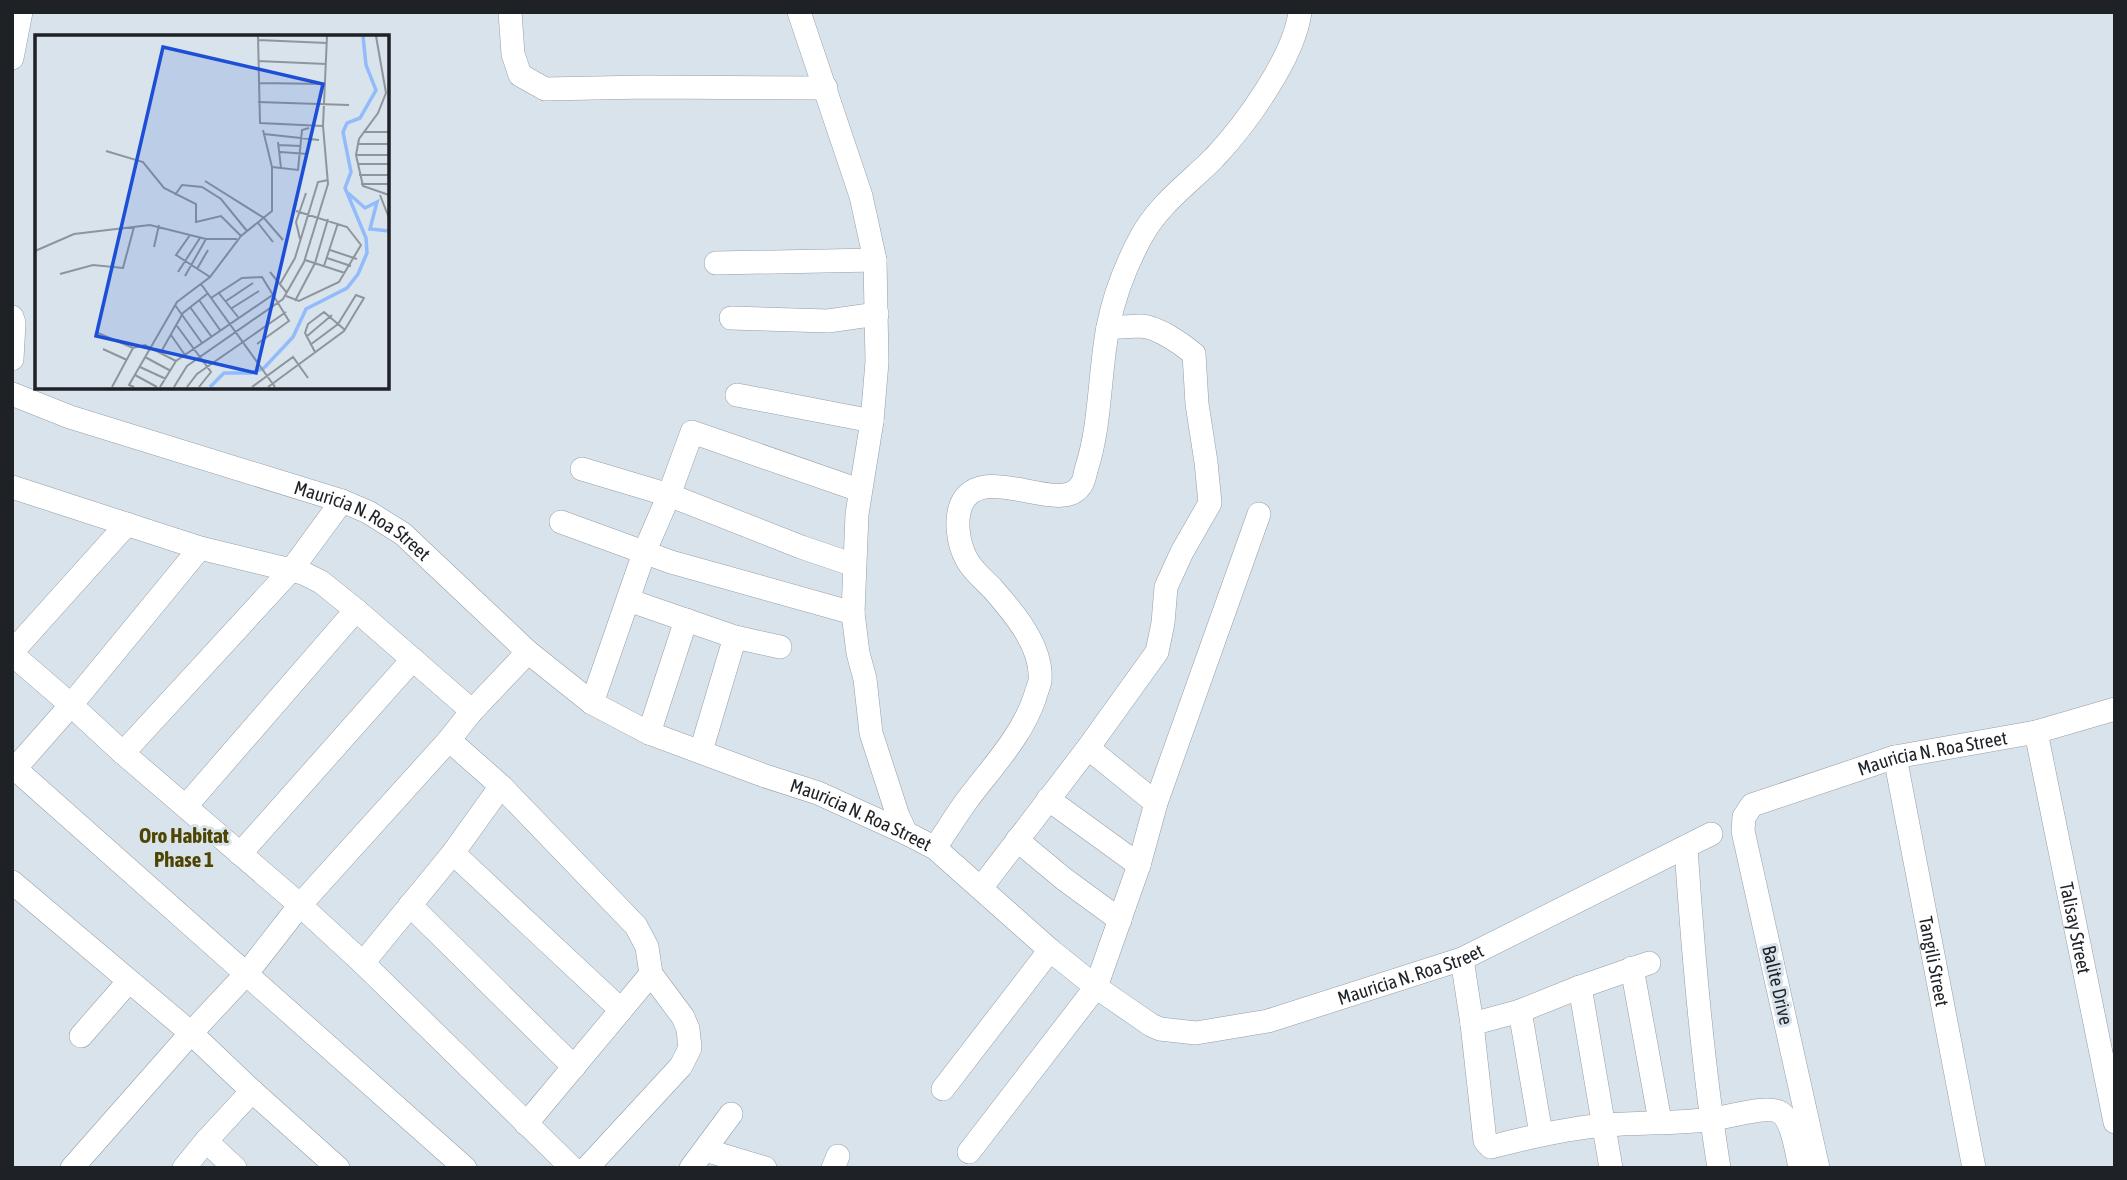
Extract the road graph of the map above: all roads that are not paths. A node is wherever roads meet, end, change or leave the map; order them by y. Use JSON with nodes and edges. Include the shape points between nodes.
{"nodes":[{"id":1,"x":20,"y":12,"type":"edge"},
{"id":2,"x":510,"y":12,"type":"edge"},
{"id":3,"x":799,"y":12,"type":"edge"},
{"id":4,"x":1300,"y":12,"type":"edge"},
{"id":5,"x":12,"y":58,"type":"edge"},
{"id":6,"x":826,"y":88,"type":"junction"},
{"id":7,"x":874,"y":260,"type":"junction"},
{"id":8,"x":716,"y":263,"type":"dead end"},
{"id":9,"x":877,"y":314,"type":"junction"},
{"id":10,"x":12,"y":317,"type":"edge"},
{"id":11,"x":731,"y":318,"type":"dead end"},
{"id":12,"x":1108,"y":327,"type":"junction"},
{"id":13,"x":12,"y":359,"type":"edge"},
{"id":14,"x":12,"y":394,"type":"edge"},
{"id":15,"x":737,"y":395,"type":"dead end"},
{"id":16,"x":872,"y":421,"type":"junction"},
{"id":17,"x":582,"y":470,"type":"dead end"},
{"id":18,"x":12,"y":487,"type":"edge"},
{"id":19,"x":859,"y":490,"type":"junction"},
{"id":20,"x":669,"y":495,"type":"junction"},
{"id":21,"x":342,"y":501,"type":"junction"},
{"id":22,"x":1259,"y":514,"type":"dead end"},
{"id":23,"x":561,"y":522,"type":"dead end"},
{"id":24,"x":127,"y":524,"type":"junction"},
{"id":25,"x":200,"y":548,"type":"junction"},
{"id":26,"x":644,"y":552,"type":"junction"},
{"id":27,"x":854,"y":565,"type":"junction"},
{"id":28,"x":292,"y":569,"type":"junction"},
{"id":29,"x":628,"y":600,"type":"junction"},
{"id":30,"x":356,"y":610,"type":"junction"},
{"id":31,"x":853,"y":613,"type":"junction"},
{"id":32,"x":686,"y":620,"type":"junction"},
{"id":33,"x":735,"y":637,"type":"junction"},
{"id":34,"x":780,"y":647,"type":"dead end"},
{"id":35,"x":528,"y":652,"type":"junction"},
{"id":36,"x":12,"y":653,"type":"edge"},
{"id":37,"x":413,"y":659,"type":"junction"},
{"id":38,"x":592,"y":703,"type":"junction"},
{"id":39,"x":71,"y":705,"type":"junction"},
{"id":40,"x":2115,"y":709,"type":"edge"},
{"id":41,"x":472,"y":711,"type":"junction"},
{"id":42,"x":2036,"y":732,"type":"junction"},
{"id":43,"x":649,"y":733,"type":"junction"},
{"id":44,"x":449,"y":740,"type":"junction"},
{"id":45,"x":1088,"y":748,"type":"junction"},
{"id":46,"x":701,"y":751,"type":"junction"},
{"id":47,"x":123,"y":753,"type":"junction"},
{"id":48,"x":1895,"y":757,"type":"junction"},
{"id":49,"x":13,"y":769,"type":"edge"},
{"id":50,"x":501,"y":786,"type":"junction"},
{"id":51,"x":1048,"y":799,"type":"junction"},
{"id":52,"x":1156,"y":803,"type":"junction"},
{"id":53,"x":1752,"y":805,"type":"joint"},
{"id":54,"x":186,"y":806,"type":"junction"},
{"id":55,"x":906,"y":833,"type":"junction"},
{"id":56,"x":1711,"y":834,"type":"dead end"},
{"id":57,"x":1017,"y":840,"type":"junction"},
{"id":58,"x":1686,"y":847,"type":"junction"},
{"id":59,"x":935,"y":848,"type":"junction"},
{"id":60,"x":453,"y":853,"type":"junction"},
{"id":61,"x":240,"y":854,"type":"junction"},
{"id":62,"x":1139,"y":865,"type":"junction"},
{"id":63,"x":12,"y":882,"type":"edge"},
{"id":64,"x":981,"y":888,"type":"junction"},
{"id":65,"x":300,"y":905,"type":"junction"},
{"id":66,"x":410,"y":905,"type":"junction"},
{"id":67,"x":1120,"y":919,"type":"junction"},
{"id":68,"x":1051,"y":950,"type":"junction"},
{"id":69,"x":1462,"y":959,"type":"junction"},
{"id":70,"x":363,"y":963,"type":"junction"},
{"id":71,"x":247,"y":973,"type":"junction"},
{"id":72,"x":651,"y":974,"type":"junction"},
{"id":73,"x":129,"y":981,"type":"junction"},
{"id":74,"x":1096,"y":987,"type":"junction"},
{"id":75,"x":1580,"y":987,"type":"junction"},
{"id":76,"x":621,"y":1010,"type":"junction"},
{"id":77,"x":1520,"y":1011,"type":"junction"},
{"id":78,"x":1472,"y":1024,"type":"junction"},
{"id":79,"x":191,"y":1033,"type":"junction"},
{"id":80,"x":81,"y":1036,"type":"dead end"},
{"id":81,"x":573,"y":1067,"type":"junction"},
{"id":82,"x":943,"y":1089,"type":"dead end"},
{"id":83,"x":252,"y":1091,"type":"junction"},
{"id":84,"x":730,"y":1114,"type":"dead end"},
{"id":85,"x":1711,"y":1119,"type":"junction"},
{"id":86,"x":1660,"y":1121,"type":"junction"},
{"id":87,"x":2115,"y":1122,"type":"edge"},
{"id":88,"x":526,"y":1124,"type":"junction"},
{"id":89,"x":1604,"y":1125,"type":"junction"},
{"id":90,"x":1541,"y":1134,"type":"junction"},
{"id":91,"x":206,"y":1140,"type":"junction"},
{"id":92,"x":969,"y":1152,"type":"dead end"},
{"id":93,"x":698,"y":1159,"type":"edge"},
{"id":94,"x":72,"y":1168,"type":"edge"},
{"id":95,"x":184,"y":1168,"type":"edge"},
{"id":96,"x":235,"y":1168,"type":"edge"},
{"id":97,"x":338,"y":1168,"type":"edge"},
{"id":98,"x":465,"y":1168,"type":"edge"},
{"id":99,"x":572,"y":1168,"type":"edge"},
{"id":100,"x":587,"y":1168,"type":"edge"},
{"id":101,"x":765,"y":1168,"type":"edge"},
{"id":102,"x":1611,"y":1168,"type":"edge"},
{"id":103,"x":1719,"y":1168,"type":"edge"},
{"id":104,"x":1800,"y":1168,"type":"edge"},
{"id":105,"x":1818,"y":1168,"type":"edge"},
{"id":106,"x":1974,"y":1168,"type":"edge"}],
"edges":[{"from":1,"to":5,"type":"street"},
{"from":2,"to":6,"type":"street","via":[[513,54],[520,75],[545,89]]},
{"from":3,"to":6,"type":"street"},
{"from":4,"to":12,"type":"street","via":[[1279,71],[1239,129],[1157,212],[1142,235]]},
{"from":6,"to":7,"type":"street","via":[[861,196]]},
{"from":7,"to":8,"type":"street"},
{"from":7,"to":9,"type":"street"},
{"from":9,"to":11,"type":"street","via":[[828,321]]},
{"from":9,"to":16,"type":"street"},
{"from":10,"to":13,"type":"street"},
{"from":12,"to":45,"type":"street","via":[[1143,326],[1179,341],[1194,354],[1210,503],[1166,587],[1157,652]]},
{"from":12,"to":59,"type":"street","via":[[1091,454],[1081,486],[1060,496],[1000,486],[980,488],[965,498],[958,517],[967,560],[1005,603],[1037,652],[1040,682],[1030,710],[1003,756]]},
{"from":14,"to":21,"type":"street","name":"Mauricia N. Roa Street","via":[[70,417]]},
{"from":15,"to":16,"type":"street"},
{"from":16,"to":19,"type":"street"},
{"from":17,"to":20,"type":"street"},
{"from":18,"to":24,"type":"street"},
{"from":19,"to":20,"type":"street","via":[[692,432]]},
{"from":19,"to":27,"type":"street"},
{"from":20,"to":26,"type":"street"},
{"from":20,"to":27,"type":"street"},
{"from":21,"to":28,"type":"street"},
{"from":21,"to":35,"type":"street","name":"Mauricia N. Roa Street","via":[[403,534]]},
{"from":22,"to":52,"type":"street"},
{"from":23,"to":26,"type":"street"},
{"from":24,"to":25,"type":"street"},
{"from":24,"to":36,"type":"street"},
{"from":25,"to":28,"type":"street"},
{"from":25,"to":39,"type":"street"},
{"from":26,"to":29,"type":"street"},
{"from":26,"to":31,"type":"street"},
{"from":27,"to":31,"type":"street"},
{"from":28,"to":30,"type":"street","via":[[321,582]]},
{"from":28,"to":47,"type":"street"},
{"from":29,"to":32,"type":"street"},
{"from":29,"to":38,"type":"street"},
{"from":30,"to":37,"type":"street"},
{"from":30,"to":54,"type":"street"},
{"from":31,"to":55,"type":"street","via":[[871,733]]},
{"from":32,"to":33,"type":"street"},
{"from":32,"to":43,"type":"street"},
{"from":33,"to":34,"type":"street"},
{"from":33,"to":46,"type":"street"},
{"from":35,"to":38,"type":"street","name":"Mauricia N. Roa Street"},
{"from":35,"to":41,"type":"street"},
{"from":36,"to":39,"type":"street"},
{"from":37,"to":41,"type":"street"},
{"from":37,"to":61,"type":"street"},
{"from":38,"to":43,"type":"street","name":"Mauricia N. Roa Street"},
{"from":39,"to":47,"type":"street"},
{"from":39,"to":49,"type":"street"},
{"from":40,"to":42,"type":"street","name":"Mauricia N. Roa Street"},
{"from":41,"to":44,"type":"street"},
{"from":42,"to":48,"type":"street","name":"Mauricia N. Roa Street"},
{"from":42,"to":87,"type":"street","name":"Talisay Street"},
{"from":43,"to":46,"type":"street","name":"Mauricia N. Roa Street"},
{"from":44,"to":50,"type":"street"},
{"from":44,"to":65,"type":"street"},
{"from":45,"to":51,"type":"street"},
{"from":45,"to":52,"type":"street"},
{"from":46,"to":55,"type":"street","name":"Mauricia N. Roa Street","via":[[818,793]]},
{"from":47,"to":54,"type":"street"},
{"from":48,"to":53,"type":"street","name":"Mauricia N. Roa Street"},
{"from":48,"to":106,"type":"street","name":"Tangili Street"},
{"from":49,"to":71,"type":"street"},
{"from":50,"to":60,"type":"street"},
{"from":50,"to":72,"type":"street","via":[[636,926],[647,947]]},
{"from":51,"to":57,"type":"street"},
{"from":51,"to":62,"type":"street"},
{"from":52,"to":62,"type":"street"},
{"from":53,"to":105,"type":"street","name":"Balite Drive","via":[[1744,817],[1743,831]]},
{"from":54,"to":61,"type":"street"},
{"from":55,"to":59,"type":"street","name":"Mauricia N. Roa Street"},
{"from":56,"to":58,"type":"street","name":"Mauricia N. Roa Street"},
{"from":57,"to":64,"type":"street"},
{"from":57,"to":67,"type":"street"},
{"from":58,"to":69,"type":"street","name":"Mauricia N. Roa Street"},
{"from":58,"to":85,"type":"street"},
{"from":59,"to":64,"type":"street","name":"Mauricia N. Roa Street"},
{"from":60,"to":66,"type":"street"},
{"from":60,"to":76,"type":"street"},
{"from":61,"to":65,"type":"street"},
{"from":62,"to":67,"type":"street"},
{"from":63,"to":73,"type":"street"},
{"from":64,"to":68,"type":"street","name":"Mauricia N. Roa Street"},
{"from":65,"to":70,"type":"street"},
{"from":65,"to":71,"type":"street"},
{"from":66,"to":70,"type":"street"},
{"from":66,"to":81,"type":"street"},
{"from":67,"to":74,"type":"street"},
{"from":68,"to":74,"type":"street","name":"Mauricia N. Roa Street"},
{"from":68,"to":82,"type":"street"},
{"from":69,"to":74,"type":"street","name":"Mauricia N. Roa Street","via":[[1268,1021],[1196,1033],[1151,1025]]},
{"from":69,"to":78,"type":"street"},
{"from":70,"to":88,"type":"street"},
{"from":71,"to":79,"type":"street"},
{"from":71,"to":98,"type":"street"},
{"from":72,"to":76,"type":"street"},
{"from":72,"to":100,"type":"street","via":[[683,1017],[690,1048],[681,1066]]},
{"from":73,"to":79,"type":"street"},
{"from":73,"to":80,"type":"street"},
{"from":74,"to":92,"type":"street"},
{"from":75,"to":77,"type":"street"},
{"from":75,"to":86,"type":"street","via":[[1640,965]]},
{"from":75,"to":89,"type":"street"},
{"from":76,"to":81,"type":"street"},
{"from":77,"to":78,"type":"street"},
{"from":77,"to":90,"type":"street"},
{"from":78,"to":90,"type":"street","via":[[1487,1145]]},
{"from":79,"to":83,"type":"street"},
{"from":79,"to":94,"type":"street"},
{"from":81,"to":88,"type":"street"},
{"from":83,"to":91,"type":"street"},
{"from":83,"to":97,"type":"street"},
{"from":84,"to":93,"type":"street"},
{"from":85,"to":86,"type":"street"},
{"from":85,"to":103,"type":"street"},
{"from":85,"to":104,"type":"street","via":[[1762,1110],[1784,1114]]},
{"from":86,"to":89,"type":"street"},
{"from":88,"to":99,"type":"street"},
{"from":89,"to":90,"type":"street"},
{"from":89,"to":102,"type":"street"},
{"from":91,"to":95,"type":"street"},
{"from":91,"to":96,"type":"street"},
{"from":93,"to":101,"type":"street"}]}
